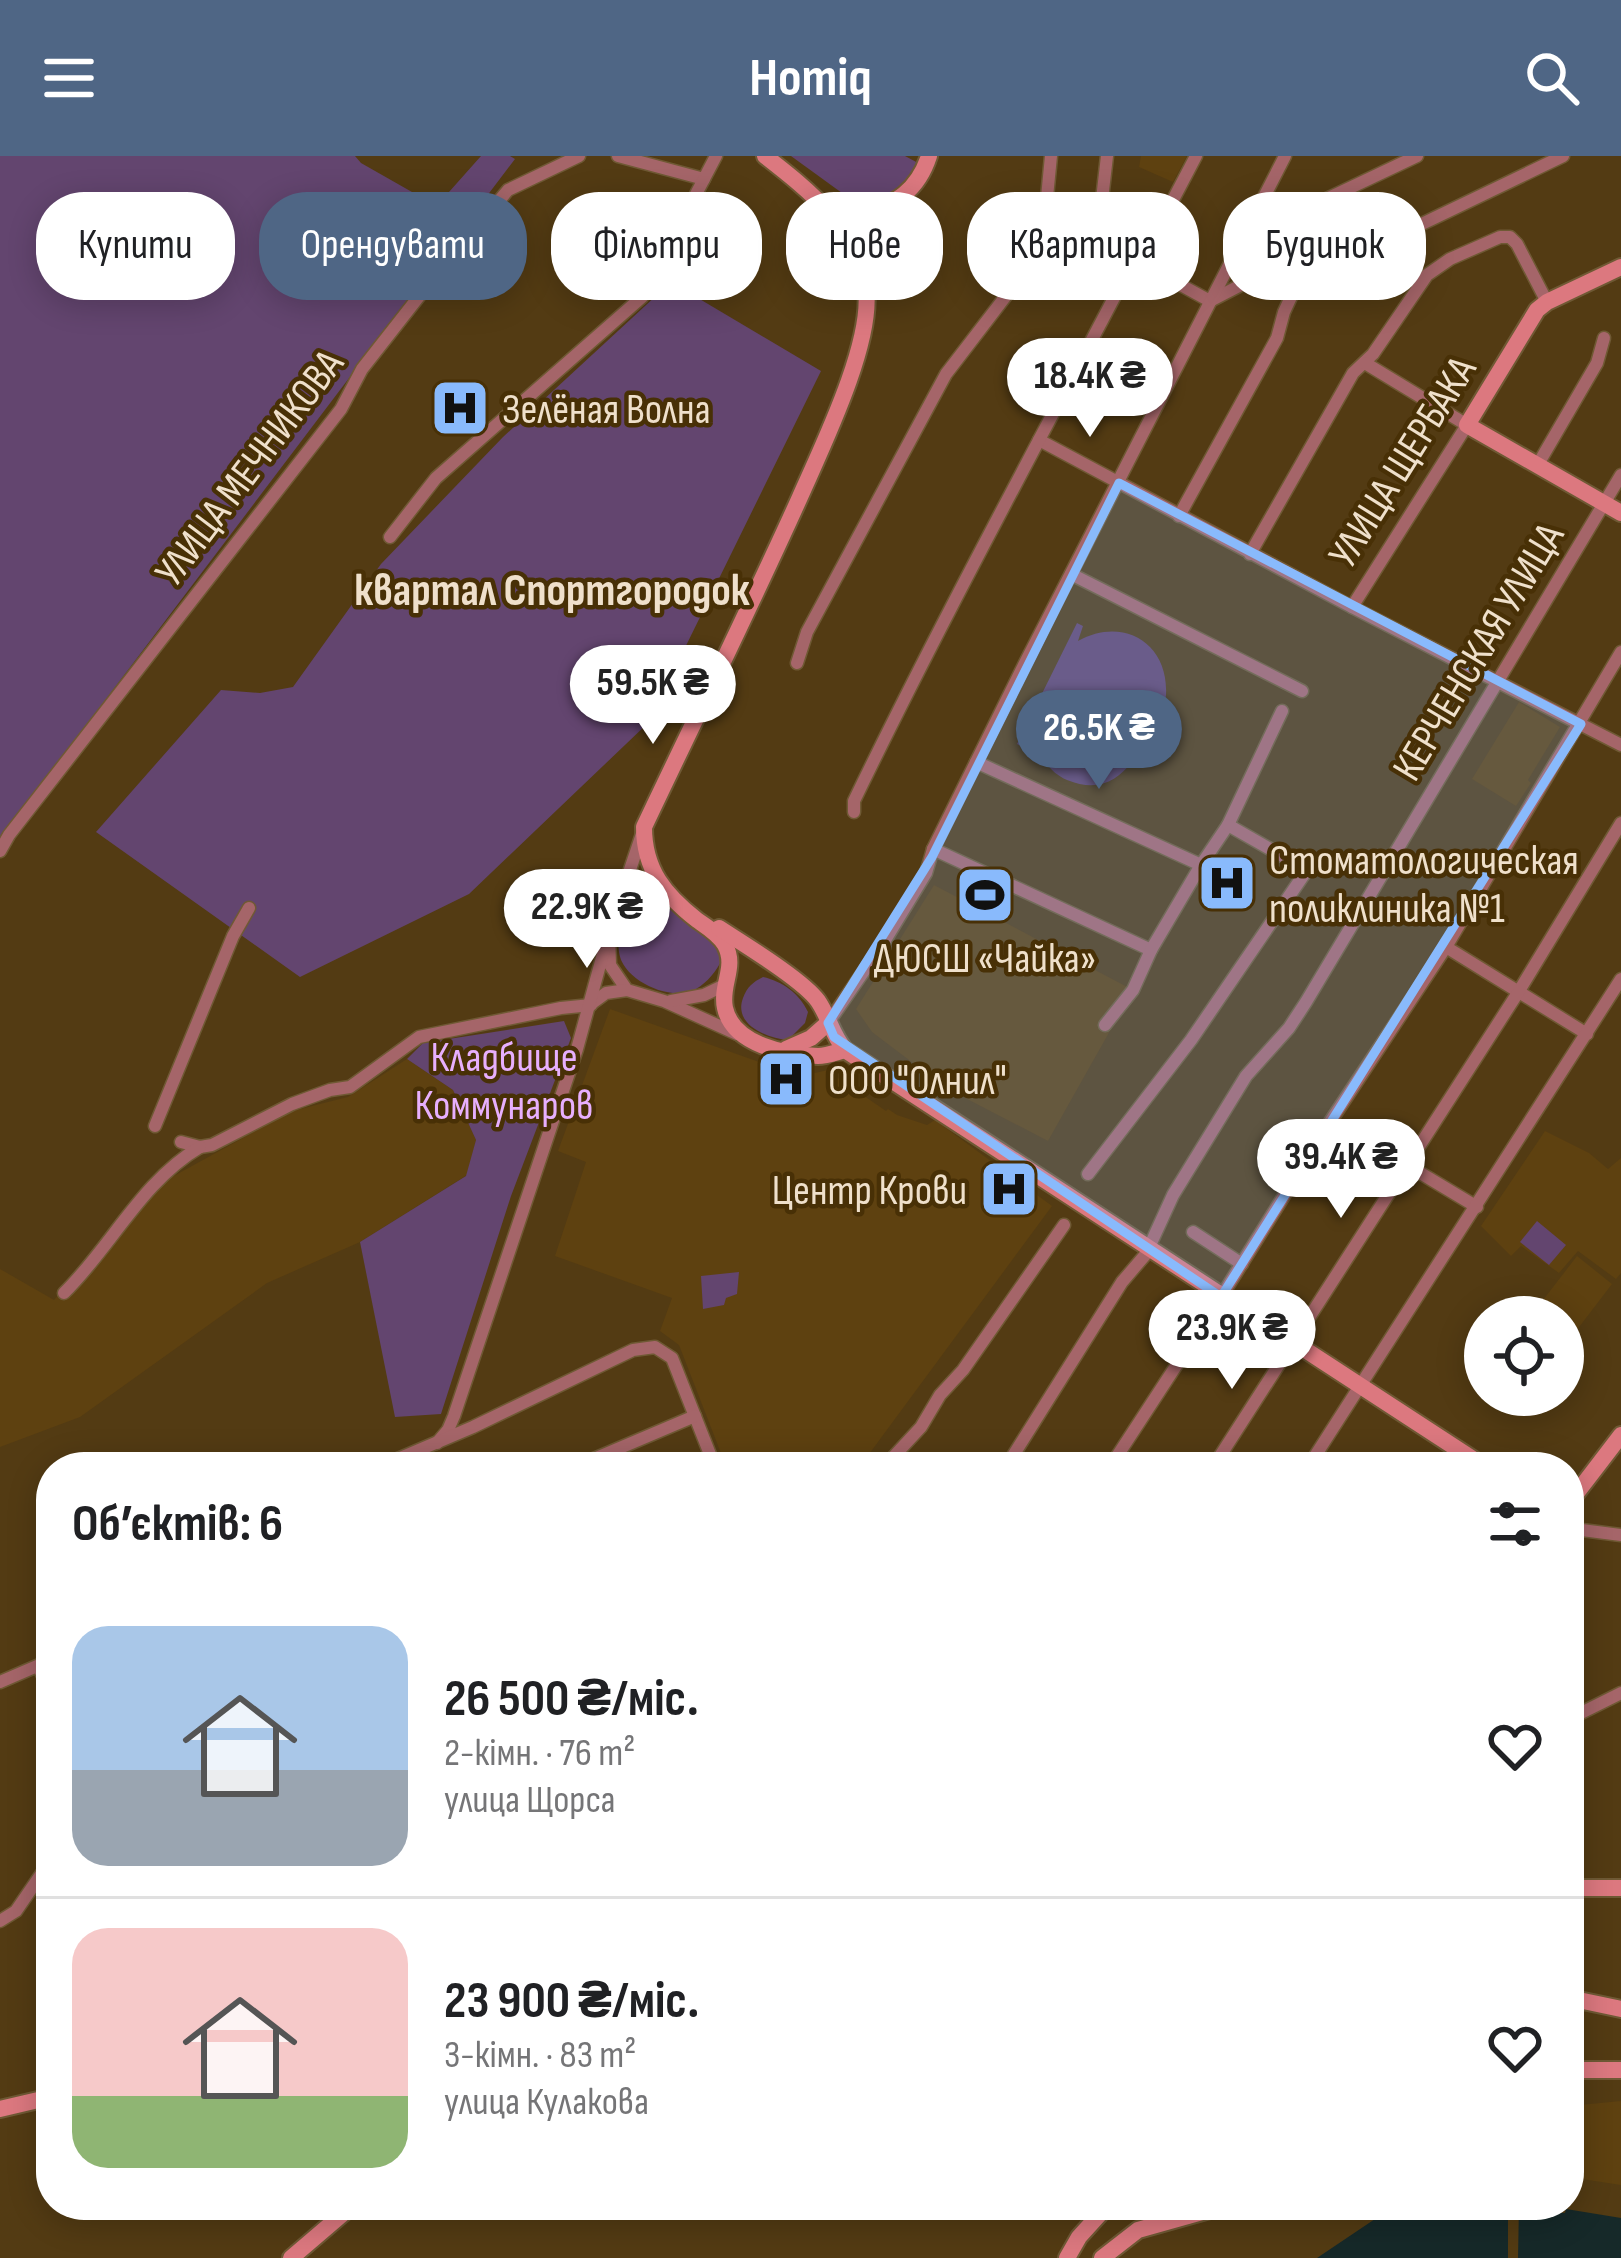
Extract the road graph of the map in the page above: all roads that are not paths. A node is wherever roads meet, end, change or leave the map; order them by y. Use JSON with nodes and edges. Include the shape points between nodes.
{"nodes":[{"id":1,"x":579,"y":156,"type":"edge"},
{"id":2,"x":618,"y":156,"type":"edge"},
{"id":3,"x":716,"y":156,"type":"edge"},
{"id":4,"x":765,"y":156,"type":"edge"},
{"id":5,"x":929,"y":156,"type":"edge"},
{"id":6,"x":1052,"y":156,"type":"edge"},
{"id":7,"x":1107,"y":156,"type":"edge"},
{"id":8,"x":1196,"y":156,"type":"edge"},
{"id":9,"x":1285,"y":156,"type":"edge"},
{"id":10,"x":1417,"y":156,"type":"edge"},
{"id":11,"x":1563,"y":156,"type":"edge"},
{"id":12,"x":704,"y":179,"type":"junction"},
{"id":13,"x":808,"y":192,"type":"edge"},
{"id":14,"x":908,"y":192,"type":"edge"},
{"id":15,"x":1048,"y":192,"type":"edge"},
{"id":16,"x":1103,"y":192,"type":"edge"},
{"id":17,"x":1177,"y":192,"type":"edge"},
{"id":18,"x":1621,"y":267,"type":"edge"},
{"id":19,"x":1199,"y":295,"type":"edge"},
{"id":20,"x":866,"y":300,"type":"edge"},
{"id":21,"x":1001,"y":300,"type":"edge"},
{"id":22,"x":1113,"y":300,"type":"edge"},
{"id":23,"x":1210,"y":301,"type":"junction"},
{"id":24,"x":1547,"y":302,"type":"junction"},
{"id":25,"x":1604,"y":338,"type":"dead end"},
{"id":26,"x":1365,"y":363,"type":"junction"},
{"id":27,"x":1467,"y":425,"type":"junction"},
{"id":28,"x":1040,"y":440,"type":"junction"},
{"id":29,"x":1537,"y":466,"type":"junction"},
{"id":30,"x":1621,"y":475,"type":"edge"},
{"id":31,"x":1119,"y":483,"type":"junction"},
{"id":32,"x":1604,"y":503,"type":"junction"},
{"id":33,"x":1621,"y":513,"type":"edge"},
{"id":34,"x":1179,"y":516,"type":"junction"},
{"id":35,"x":390,"y":537,"type":"dead end"},
{"id":36,"x":1250,"y":554,"type":"junction"},
{"id":37,"x":1071,"y":574,"type":"junction"},
{"id":38,"x":1352,"y":608,"type":"junction"},
{"id":39,"x":1621,"y":652,"type":"edge"},
{"id":40,"x":797,"y":663,"type":"dead end"},
{"id":41,"x":1498,"y":681,"type":"junction"},
{"id":42,"x":1302,"y":691,"type":"dead end"},
{"id":43,"x":1282,"y":711,"type":"dead end"},
{"id":44,"x":1581,"y":724,"type":"junction"},
{"id":45,"x":1621,"y":745,"type":"edge"},
{"id":46,"x":976,"y":762,"type":"junction"},
{"id":47,"x":854,"y":812,"type":"dead end"},
{"id":48,"x":1621,"y":823,"type":"edge"},
{"id":49,"x":1228,"y":825,"type":"junction"},
{"id":50,"x":644,"y":836,"type":"junction"},
{"id":51,"x":933,"y":849,"type":"junction"},
{"id":52,"x":0,"y":851,"type":"edge"},
{"id":53,"x":1201,"y":865,"type":"junction"},
{"id":54,"x":672,"y":900,"type":"junction"},
{"id":55,"x":249,"y":908,"type":"dead end"},
{"id":56,"x":615,"y":911,"type":"junction"},
{"id":57,"x":609,"y":932,"type":"junction"},
{"id":58,"x":1446,"y":947,"type":"junction"},
{"id":59,"x":1151,"y":950,"type":"junction"},
{"id":60,"x":782,"y":971,"type":"junction"},
{"id":61,"x":1621,"y":979,"type":"edge"},
{"id":62,"x":727,"y":984,"type":"junction"},
{"id":63,"x":627,"y":990,"type":"junction"},
{"id":64,"x":1520,"y":991,"type":"junction"},
{"id":65,"x":664,"y":1001,"type":"junction"},
{"id":66,"x":590,"y":1005,"type":"junction"},
{"id":67,"x":827,"y":1023,"type":"junction"},
{"id":68,"x":1105,"y":1025,"type":"dead end"},
{"id":69,"x":1587,"y":1034,"type":"junction"},
{"id":70,"x":747,"y":1038,"type":"junction"},
{"id":71,"x":779,"y":1050,"type":"junction"},
{"id":72,"x":845,"y":1050,"type":"junction"},
{"id":73,"x":155,"y":1126,"type":"dead end"},
{"id":74,"x":181,"y":1142,"type":"dead end"},
{"id":75,"x":200,"y":1147,"type":"junction"},
{"id":76,"x":1407,"y":1165,"type":"junction"},
{"id":77,"x":1088,"y":1174,"type":"dead end"},
{"id":78,"x":1477,"y":1207,"type":"junction"},
{"id":79,"x":1064,"y":1226,"type":"dead end"},
{"id":80,"x":1193,"y":1232,"type":"dead end"},
{"id":81,"x":1149,"y":1249,"type":"junction"},
{"id":82,"x":1242,"y":1264,"type":"junction"},
{"id":83,"x":64,"y":1293,"type":"dead end"},
{"id":84,"x":1222,"y":1297,"type":"junction"},
{"id":85,"x":1292,"y":1342,"type":"junction"},
{"id":86,"x":1361,"y":1387,"type":"junction"},
{"id":87,"x":454,"y":1416,"type":"junction"},
{"id":88,"x":695,"y":1416,"type":"junction"},
{"id":89,"x":473,"y":1427,"type":"junction"},
{"id":90,"x":1621,"y":1435,"type":"edge"},
{"id":91,"x":437,"y":1443,"type":"junction"},
{"id":92,"x":415,"y":1452,"type":"edge"},
{"id":93,"x":610,"y":1452,"type":"edge"},
{"id":94,"x":709,"y":1452,"type":"edge"},
{"id":95,"x":898,"y":1452,"type":"edge"},
{"id":96,"x":1015,"y":1452,"type":"edge"},
{"id":97,"x":1121,"y":1452,"type":"edge"},
{"id":98,"x":1222,"y":1452,"type":"edge"},
{"id":99,"x":1318,"y":1452,"type":"edge"},
{"id":100,"x":1462,"y":1452,"type":"edge"},
{"id":101,"x":1584,"y":1483,"type":"edge"},
{"id":102,"x":1584,"y":1530,"type":"edge"},
{"id":103,"x":1621,"y":1534,"type":"edge"},
{"id":104,"x":36,"y":1667,"type":"edge"},
{"id":105,"x":0,"y":1682,"type":"edge"},
{"id":106,"x":1621,"y":1693,"type":"edge"},
{"id":107,"x":1584,"y":1712,"type":"edge"},
{"id":108,"x":36,"y":1882,"type":"edge"},
{"id":109,"x":1584,"y":1888,"type":"edge"},
{"id":110,"x":1621,"y":1888,"type":"edge"},
{"id":111,"x":0,"y":1921,"type":"edge"},
{"id":112,"x":1584,"y":2000,"type":"edge"},
{"id":113,"x":1621,"y":2009,"type":"edge"},
{"id":114,"x":1584,"y":2070,"type":"edge"},
{"id":115,"x":1621,"y":2070,"type":"edge"},
{"id":116,"x":36,"y":2101,"type":"edge"},
{"id":117,"x":0,"y":2110,"type":"edge"},
{"id":118,"x":335,"y":2220,"type":"edge"},
{"id":119,"x":1094,"y":2220,"type":"edge"},
{"id":120,"x":1174,"y":2220,"type":"edge"},
{"id":121,"x":291,"y":2258,"type":"edge"},
{"id":122,"x":1067,"y":2258,"type":"edge"},
{"id":123,"x":1102,"y":2258,"type":"edge"}],
"edges":[{"from":1,"to":52,"type":"street","name":"УЛИЦА МЕЧНИКОВА","via":[[508,190],[483,219]]},
{"from":2,"to":12,"type":"street"},
{"from":3,"to":12,"type":"street"},
{"from":4,"to":13,"type":"main road"},
{"from":5,"to":14,"type":"main road"},
{"from":6,"to":15,"type":"street"},
{"from":7,"to":16,"type":"street"},
{"from":8,"to":17,"type":"street"},
{"from":9,"to":23,"type":"street"},
{"from":10,"to":23,"type":"street","via":[[1278,222],[1240,286]]},
{"from":11,"to":34,"type":"street","via":[[1297,284],[1277,338]]},
{"from":12,"to":35,"type":"street","via":[[642,298],[436,478]]},
{"from":18,"to":24,"type":"main road","name":"УЛИЦА ЩЕРБАКА"},
{"from":19,"to":23,"type":"street"},
{"from":20,"to":50,"type":"main road","via":[[840,403]]},
{"from":21,"to":40,"type":"street","via":[[946,374]]},
{"from":22,"to":28,"type":"street"},
{"from":23,"to":31,"type":"street"},
{"from":24,"to":26,"type":"street","via":[[1516,244],[1500,237],[1427,275]]},
{"from":24,"to":27,"type":"main road","name":"УЛИЦА ЩЕРБАКА"},
{"from":25,"to":29,"type":"street"},
{"from":26,"to":27,"type":"street"},
{"from":26,"to":36,"type":"street"},
{"from":27,"to":29,"type":"main road"},
{"from":27,"to":38,"type":"street","name":"УЛИЦА ЩЕРБАКА"},
{"from":28,"to":31,"type":"street"},
{"from":28,"to":47,"type":"street","via":[[893,720]]},
{"from":29,"to":32,"type":"main road"},
{"from":30,"to":32,"type":"street","name":"КЕРЧЕНСКАЯ УЛИЦА"},
{"from":31,"to":34,"type":"street"},
{"from":31,"to":37,"type":"street"},
{"from":32,"to":33,"type":"main road"},
{"from":32,"to":41,"type":"street","name":"КЕРЧЕНСКАЯ УЛИЦА"},
{"from":34,"to":36,"type":"street"},
{"from":36,"to":38,"type":"street"},
{"from":37,"to":42,"type":"street"},
{"from":37,"to":46,"type":"street"},
{"from":38,"to":41,"type":"street"},
{"from":39,"to":44,"type":"street"},
{"from":41,"to":44,"type":"street"},
{"from":41,"to":81,"type":"street","name":"КЕРЧЕНСКАЯ УЛИЦА","via":[[1306,1002],[1246,1076]]},
{"from":43,"to":49,"type":"street"},
{"from":44,"to":45,"type":"street"},
{"from":44,"to":58,"type":"street"},
{"from":46,"to":51,"type":"street"},
{"from":46,"to":53,"type":"street"},
{"from":48,"to":64,"type":"street"},
{"from":49,"to":53,"type":"street"},
{"from":49,"to":77,"type":"street","via":[[1307,870]]},
{"from":50,"to":54,"type":"main road","via":[[653,874]]},
{"from":50,"to":56,"type":"street"},
{"from":51,"to":59,"type":"street"},
{"from":51,"to":67,"type":"street","via":[[884,942]]},
{"from":53,"to":59,"type":"street"},
{"from":54,"to":56,"type":"street","via":[[648,893]]},
{"from":54,"to":60,"type":"main road"},
{"from":54,"to":62,"type":"main road","via":[[725,945]]},
{"from":55,"to":73,"type":"street"},
{"from":56,"to":57,"type":"street"},
{"from":57,"to":63,"type":"street","via":[[610,965]]},
{"from":57,"to":66,"type":"street"},
{"from":58,"to":64,"type":"street"},
{"from":58,"to":82,"type":"street"},
{"from":59,"to":68,"type":"street"},
{"from":60,"to":62,"type":"main road","via":[[751,966]]},
{"from":60,"to":67,"type":"main road","via":[[816,998]]},
{"from":61,"to":69,"type":"street"},
{"from":62,"to":65,"type":"street"},
{"from":62,"to":70,"type":"main road","via":[[725,1008]]},
{"from":63,"to":65,"type":"street"},
{"from":63,"to":66,"type":"street"},
{"from":64,"to":69,"type":"street"},
{"from":64,"to":76,"type":"street"},
{"from":65,"to":70,"type":"street"},
{"from":66,"to":75,"type":"street","via":[[419,1037],[350,1087]]},
{"from":66,"to":87,"type":"street"},
{"from":67,"to":71,"type":"main road","via":[[802,1044]]},
{"from":67,"to":72,"type":"main road"},
{"from":69,"to":78,"type":"street"},
{"from":70,"to":71,"type":"main road"},
{"from":71,"to":72,"type":"main road"},
{"from":72,"to":81,"type":"main road"},
{"from":74,"to":75,"type":"street"},
{"from":75,"to":83,"type":"street","via":[[160,1177]]},
{"from":76,"to":78,"type":"street"},
{"from":76,"to":85,"type":"street"},
{"from":78,"to":86,"type":"street"},
{"from":79,"to":95,"type":"street"},
{"from":80,"to":82,"type":"street"},
{"from":81,"to":84,"type":"main road"},
{"from":81,"to":96,"type":"street","name":"КЕРЧЕНСКАЯ УЛИЦА"},
{"from":82,"to":84,"type":"street"},
{"from":84,"to":85,"type":"main road"},
{"from":84,"to":97,"type":"street"},
{"from":85,"to":86,"type":"main road"},
{"from":85,"to":98,"type":"street"},
{"from":86,"to":99,"type":"street"},
{"from":86,"to":100,"type":"main road"},
{"from":87,"to":89,"type":"street","via":[[458,1426]]},
{"from":87,"to":91,"type":"street"},
{"from":88,"to":89,"type":"street","via":[[672,1358],[655,1347],[633,1350]]},
{"from":88,"to":93,"type":"street"},
{"from":88,"to":94,"type":"street"},
{"from":89,"to":91,"type":"street"},
{"from":90,"to":101,"type":"main road"},
{"from":91,"to":92,"type":"street"},
{"from":102,"to":103,"type":"street"},
{"from":104,"to":105,"type":"street"},
{"from":106,"to":107,"type":"street"},
{"from":108,"to":111,"type":"street"},
{"from":109,"to":110,"type":"main road"},
{"from":112,"to":113,"type":"main road"},
{"from":114,"to":115,"type":"main road"},
{"from":116,"to":117,"type":"main road"},
{"from":118,"to":121,"type":"main road"},
{"from":119,"to":122,"type":"main road"},
{"from":120,"to":123,"type":"main road","via":[[1138,2230]]}]}
